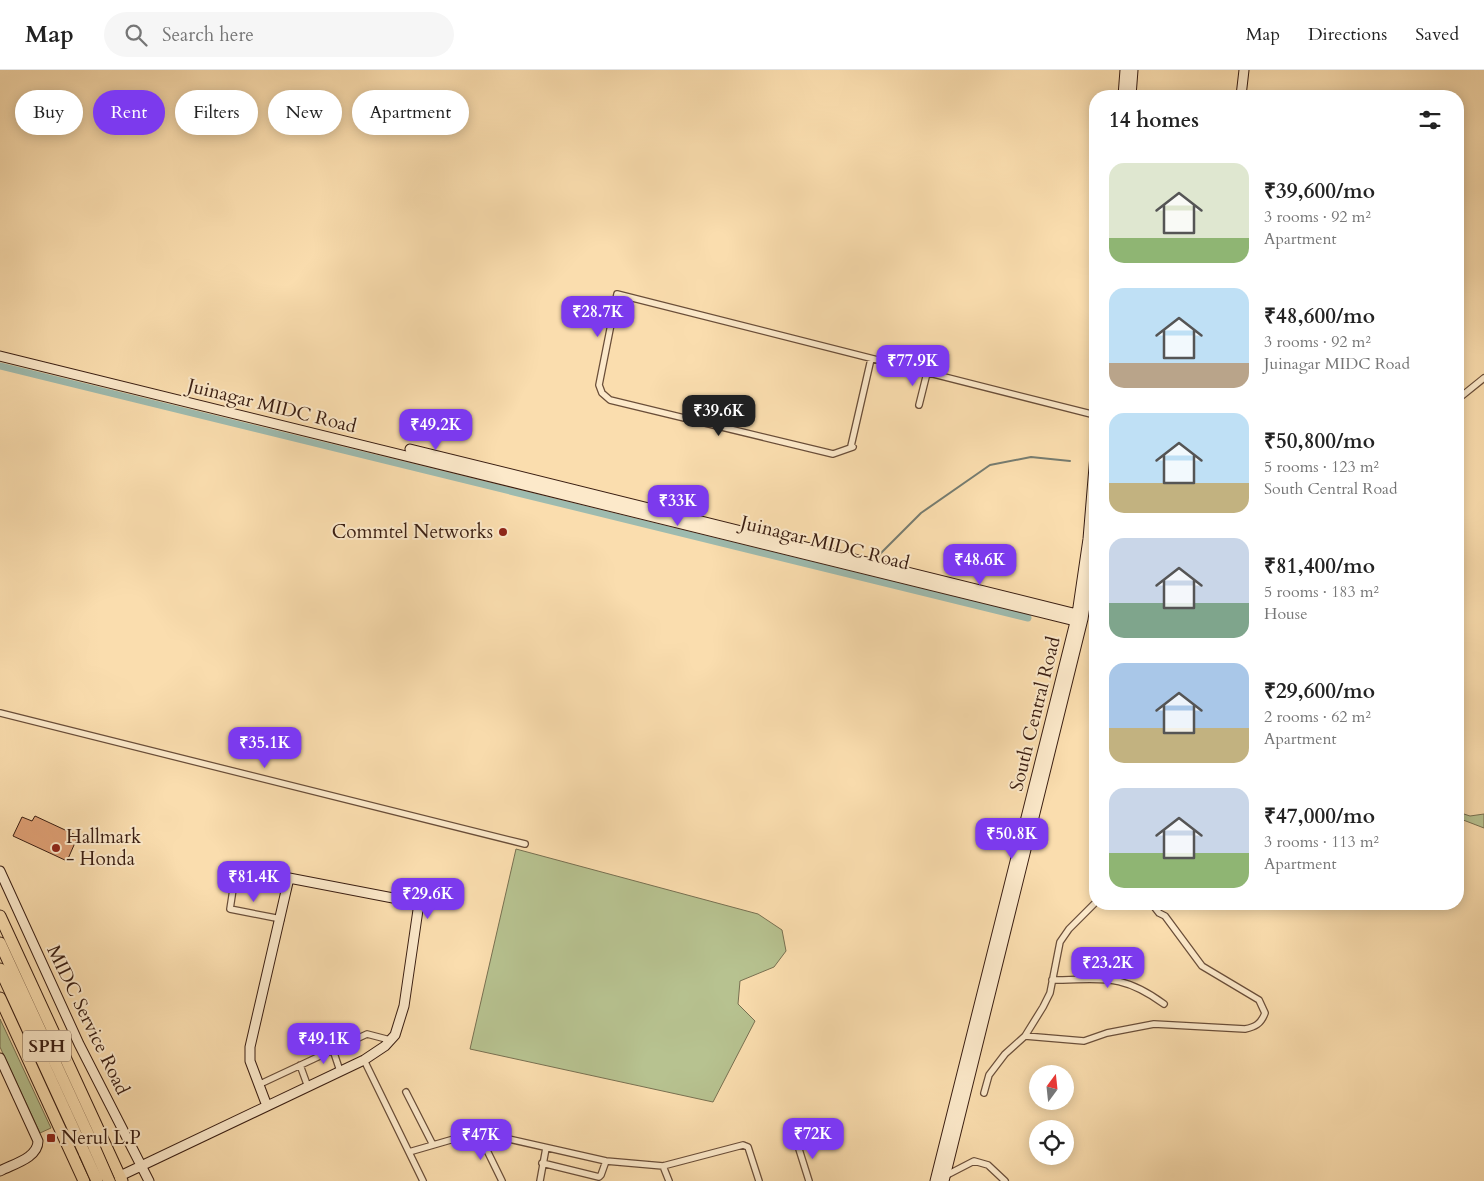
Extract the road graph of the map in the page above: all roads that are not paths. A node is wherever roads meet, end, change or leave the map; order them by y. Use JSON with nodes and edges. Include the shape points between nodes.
{"nodes":[{"id":1,"x":1125,"y":70,"type":"edge"},
{"id":2,"x":1133,"y":70,"type":"edge"},
{"id":3,"x":1244,"y":70,"type":"edge"},
{"id":4,"x":1123,"y":90,"type":"edge"},
{"id":5,"x":1131,"y":90,"type":"edge"},
{"id":6,"x":1242,"y":90,"type":"edge"},
{"id":7,"x":0,"y":356,"type":"edge"},
{"id":8,"x":871,"y":360,"type":"junction"},
{"id":9,"x":927,"y":373,"type":"junction"},
{"id":10,"x":1484,"y":378,"type":"edge"},
{"id":11,"x":1464,"y":394,"type":"edge"},
{"id":12,"x":920,"y":405,"type":"dead end"},
{"id":13,"x":1089,"y":414,"type":"edge"},
{"id":14,"x":410,"y":449,"type":"dead end"},
{"id":15,"x":489,"y":472,"type":"junction"},
{"id":16,"x":1089,"y":530,"type":"edge"},
{"id":17,"x":1089,"y":569,"type":"edge"},
{"id":18,"x":1078,"y":618,"type":"junction"},
{"id":19,"x":0,"y":714,"type":"edge"},
{"id":20,"x":525,"y":844,"type":"dead end"},
{"id":21,"x":0,"y":871,"type":"edge"},
{"id":22,"x":234,"y":883,"type":"dead end"},
{"id":23,"x":1089,"y":909,"type":"edge"},
{"id":24,"x":1157,"y":910,"type":"edge"},
{"id":25,"x":0,"y":916,"type":"edge"},
{"id":26,"x":281,"y":919,"type":"junction"},
{"id":27,"x":0,"y":943,"type":"edge"},
{"id":28,"x":0,"y":970,"type":"edge"},
{"id":29,"x":1052,"y":980,"type":"junction"},
{"id":30,"x":0,"y":998,"type":"edge"},
{"id":31,"x":1164,"y":1004,"type":"dead end"},
{"id":32,"x":1024,"y":1036,"type":"junction"},
{"id":33,"x":390,"y":1040,"type":"junction"},
{"id":34,"x":973,"y":1047,"type":"junction"},
{"id":35,"x":333,"y":1050,"type":"junction"},
{"id":36,"x":0,"y":1058,"type":"edge"},
{"id":37,"x":364,"y":1060,"type":"junction"},
{"id":38,"x":300,"y":1065,"type":"junction"},
{"id":39,"x":340,"y":1071,"type":"junction"},
{"id":40,"x":258,"y":1085,"type":"junction"},
{"id":41,"x":308,"y":1087,"type":"junction"},
{"id":42,"x":406,"y":1092,"type":"dead end"},
{"id":43,"x":984,"y":1093,"type":"dead end"},
{"id":44,"x":268,"y":1106,"type":"junction"},
{"id":45,"x":478,"y":1132,"type":"junction"},
{"id":46,"x":434,"y":1145,"type":"junction"},
{"id":47,"x":798,"y":1146,"type":"dead end"},
{"id":48,"x":546,"y":1148,"type":"junction"},
{"id":49,"x":90,"y":1152,"type":"junction"},
{"id":50,"x":409,"y":1152,"type":"junction"},
{"id":51,"x":606,"y":1161,"type":"junction"},
{"id":52,"x":542,"y":1163,"type":"junction"},
{"id":53,"x":141,"y":1166,"type":"junction"},
{"id":54,"x":664,"y":1166,"type":"junction"},
{"id":55,"x":0,"y":1171,"type":"edge"},
{"id":56,"x":117,"y":1177,"type":"edge"},
{"id":57,"x":944,"y":1179,"type":"edge"},
{"id":58,"x":84,"y":1180,"type":"edge"},
{"id":59,"x":97,"y":1181,"type":"edge"},
{"id":60,"x":148,"y":1181,"type":"edge"},
{"id":61,"x":423,"y":1181,"type":"edge"},
{"id":62,"x":502,"y":1181,"type":"edge"},
{"id":63,"x":540,"y":1181,"type":"edge"},
{"id":64,"x":669,"y":1181,"type":"edge"},
{"id":65,"x":760,"y":1181,"type":"edge"},
{"id":66,"x":809,"y":1181,"type":"edge"},
{"id":67,"x":935,"y":1181,"type":"edge"},
{"id":68,"x":1005,"y":1181,"type":"edge"}],
"edges":[{"from":1,"to":4,"type":"street"},
{"from":2,"to":5,"type":"street"},
{"from":3,"to":6,"type":"street"},
{"from":7,"to":15,"type":"street","name":"Juinagar MIDC Road"},
{"from":8,"to":8,"type":"street","via":[[617,294],[599,385],[610,400],[833,454],[853,447]]},
{"from":8,"to":9,"type":"street"},
{"from":9,"to":12,"type":"street"},
{"from":9,"to":13,"type":"street"},
{"from":10,"to":11,"type":"street"},
{"from":14,"to":15,"type":"street","name":"Juinagar MIDC Road"},
{"from":15,"to":18,"type":"street","name":"Juinagar MIDC Road"},
{"from":16,"to":18,"type":"street","name":"South Central Road"},
{"from":17,"to":18,"type":"street","name":"South Central Road"},
{"from":18,"to":34,"type":"street","name":"South Central Road"},
{"from":19,"to":20,"type":"street"},
{"from":21,"to":53,"type":"street","name":"MIDC Service Road","via":[[79,1044]]},
{"from":22,"to":26,"type":"street","via":[[230,909]]},
{"from":23,"to":29,"type":"street","via":[[1060,942]]},
{"from":24,"to":32,"type":"street","via":[[1165,916],[1202,966],[1260,1000],[1265,1013],[1255,1027],[1154,1024],[1084,1041]]},
{"from":25,"to":56,"type":"highway"},
{"from":26,"to":33,"type":"street","via":[[289,878],[419,903],[404,1006],[395,1035]]},
{"from":26,"to":40,"type":"street","via":[[250,1047],[250,1061]]},
{"from":27,"to":49,"type":"highway","number":"SPH"},
{"from":28,"to":49,"type":"highway","number":"SPH"},
{"from":29,"to":31,"type":"street","via":[[1109,979],[1134,984]]},
{"from":29,"to":32,"type":"street","via":[[1050,994]]},
{"from":30,"to":58,"type":"highway"},
{"from":32,"to":43,"type":"street","via":[[989,1075]]},
{"from":33,"to":35,"type":"street","via":[[367,1034]]},
{"from":33,"to":37,"type":"street"},
{"from":34,"to":57,"type":"street","name":"South Central Road"},
{"from":34,"to":67,"type":"street","name":"South Central Road"},
{"from":35,"to":38,"type":"street"},
{"from":35,"to":39,"type":"street"},
{"from":36,"to":55,"type":"street","via":[[38,1141],[34,1154]]},
{"from":37,"to":39,"type":"street"},
{"from":37,"to":50,"type":"street"},
{"from":38,"to":40,"type":"street"},
{"from":38,"to":41,"type":"street"},
{"from":39,"to":41,"type":"street"},
{"from":40,"to":44,"type":"street"},
{"from":41,"to":44,"type":"street"},
{"from":42,"to":46,"type":"street"},
{"from":44,"to":53,"type":"street"},
{"from":45,"to":46,"type":"street"},
{"from":45,"to":48,"type":"street"},
{"from":45,"to":62,"type":"street"},
{"from":46,"to":50,"type":"street"},
{"from":47,"to":66,"type":"street"},
{"from":48,"to":51,"type":"street"},
{"from":48,"to":52,"type":"street"},
{"from":49,"to":56,"type":"highway","number":"SPH","bridge":true},
{"from":49,"to":59,"type":"highway","number":"SPH","bridge":true},
{"from":50,"to":61,"type":"street"},
{"from":51,"to":52,"type":"street","via":[[599,1177]]},
{"from":51,"to":54,"type":"street"},
{"from":52,"to":63,"type":"street"},
{"from":53,"to":56,"type":"street"},
{"from":53,"to":60,"type":"street","name":"MIDC Service Road"},
{"from":54,"to":64,"type":"street"},
{"from":54,"to":65,"type":"street","via":[[743,1145],[748,1147]]},
{"from":56,"to":58,"type":"street","via":[[102,1170]]},
{"from":57,"to":68,"type":"street","via":[[974,1161],[988,1166]]}]}
